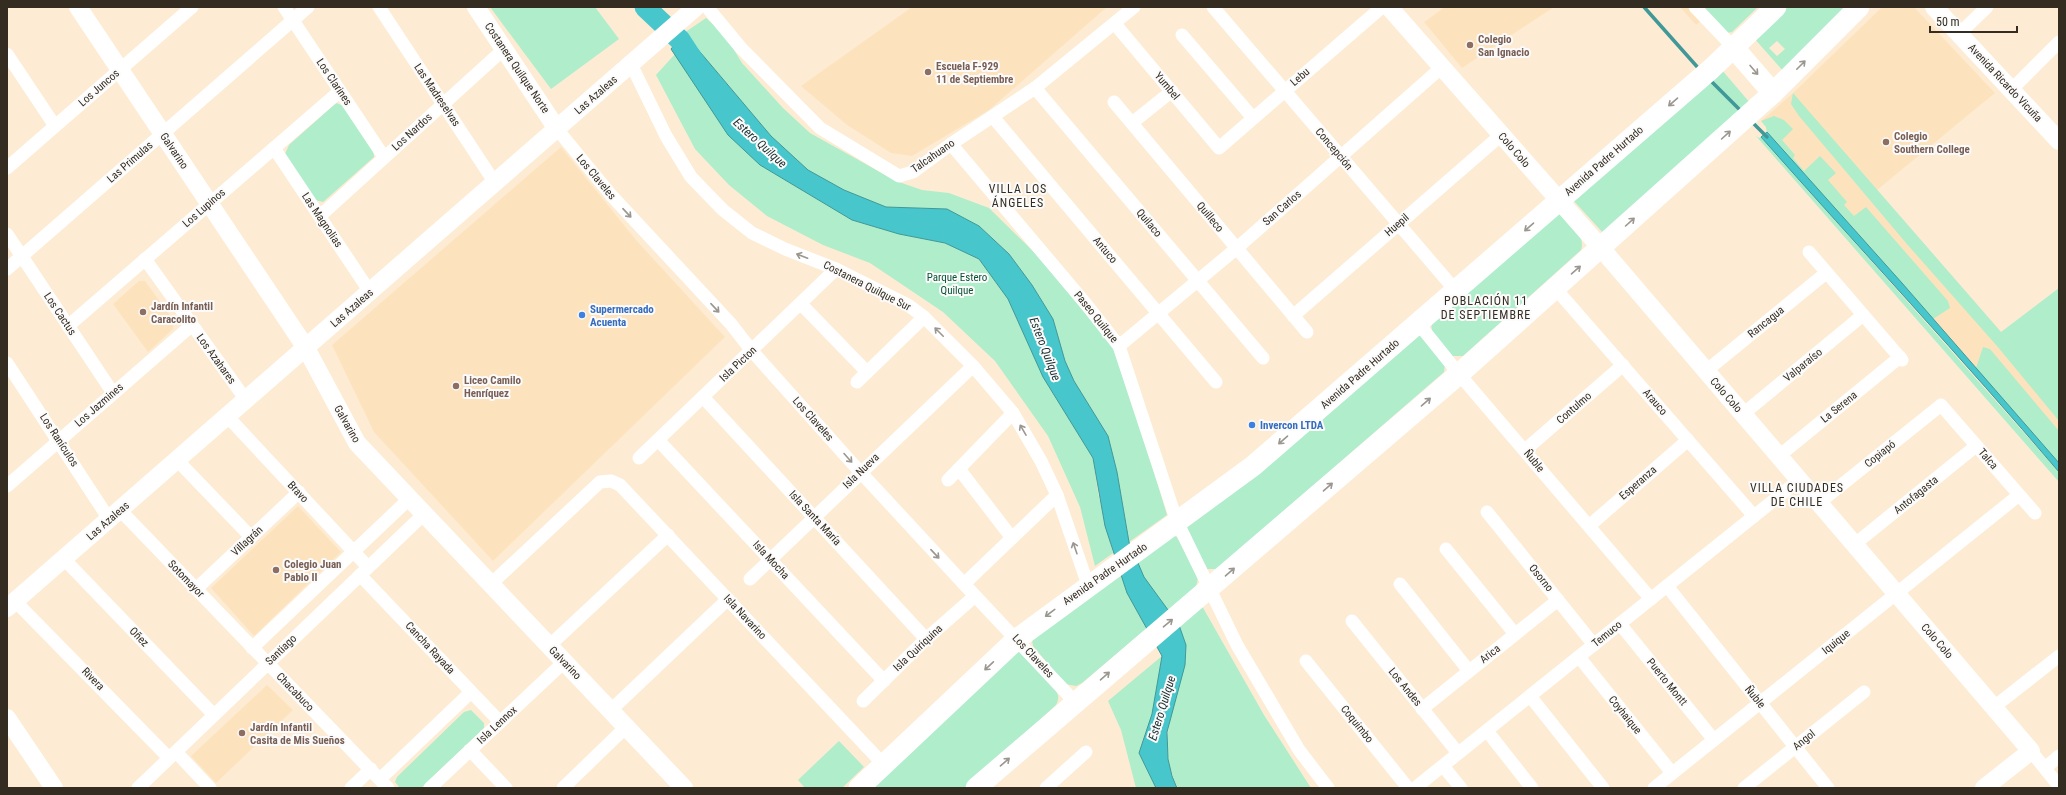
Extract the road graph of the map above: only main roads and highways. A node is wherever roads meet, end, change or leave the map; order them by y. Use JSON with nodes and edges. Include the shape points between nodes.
{"nodes":[{"id":1,"x":78,"y":7,"type":"edge"},
{"id":2,"x":476,"y":7,"type":"edge"},
{"id":3,"x":696,"y":7,"type":"edge"},
{"id":4,"x":1389,"y":7,"type":"edge"},
{"id":5,"x":1776,"y":7,"type":"edge"},
{"id":6,"x":1859,"y":7,"type":"edge"},
{"id":7,"x":1934,"y":7,"type":"edge"},
{"id":8,"x":1734,"y":48,"type":"junction"},
{"id":9,"x":1773,"y":93,"type":"junction"},
{"id":10,"x":557,"y":129,"type":"junction"},
{"id":11,"x":2059,"y":141,"type":"edge"},
{"id":12,"x":1558,"y":201,"type":"junction"},
{"id":13,"x":1601,"y":248,"type":"junction"},
{"id":14,"x":306,"y":348,"type":"junction"},
{"id":15,"x":11,"y":605,"type":"edge"},
{"id":16,"x":7,"y":718,"type":"edge"},
{"id":17,"x":681,"y":787,"type":"edge"},
{"id":18,"x":54,"y":788,"type":"edge"},
{"id":19,"x":859,"y":788,"type":"edge"},
{"id":20,"x":976,"y":788,"type":"edge"},
{"id":21,"x":1984,"y":788,"type":"edge"}],
"edges":[{"from":1,"to":14,"type":"main road","name":"Galvarino"},
{"from":2,"to":10,"type":"main road","name":"Costanera Quilque Norte"},
{"from":3,"to":10,"type":"main road","name":"Las Azaleas"},
{"from":4,"to":12,"type":"main road","name":"Colo Colo"},
{"from":5,"to":8,"type":"main road","name":"Avenida Padre Hurtado"},
{"from":9,"to":6,"type":"main road","one_way":true},
{"from":7,"to":11,"type":"main road","name":"Avenida Ricardo Vicuña"},
{"from":8,"to":9,"type":"main road","one_way":true},
{"from":8,"to":12,"type":"main road","name":"Avenida Padre Hurtado","one_way":true},
{"from":13,"to":9,"type":"main road","one_way":true},
{"from":10,"to":14,"type":"main road","name":"Las Azaleas"},
{"from":12,"to":13,"type":"main road","name":"Colo Colo"},
{"from":12,"to":19,"type":"main road","name":"Avenida Padre Hurtado","one_way":true,"via":[[1254,466],[1017,639]]},
{"from":20,"to":13,"type":"main road","one_way":true,"via":[[1147,640],[1210,590]]},
{"from":13,"to":21,"type":"main road","name":"Colo Colo","via":[[2031,751]]},
{"from":14,"to":15,"type":"main road","name":"Las Azaleas"},
{"from":14,"to":17,"type":"main road","name":"Galvarino","via":[[355,439]]},
{"from":16,"to":18,"type":"main road"}]}
